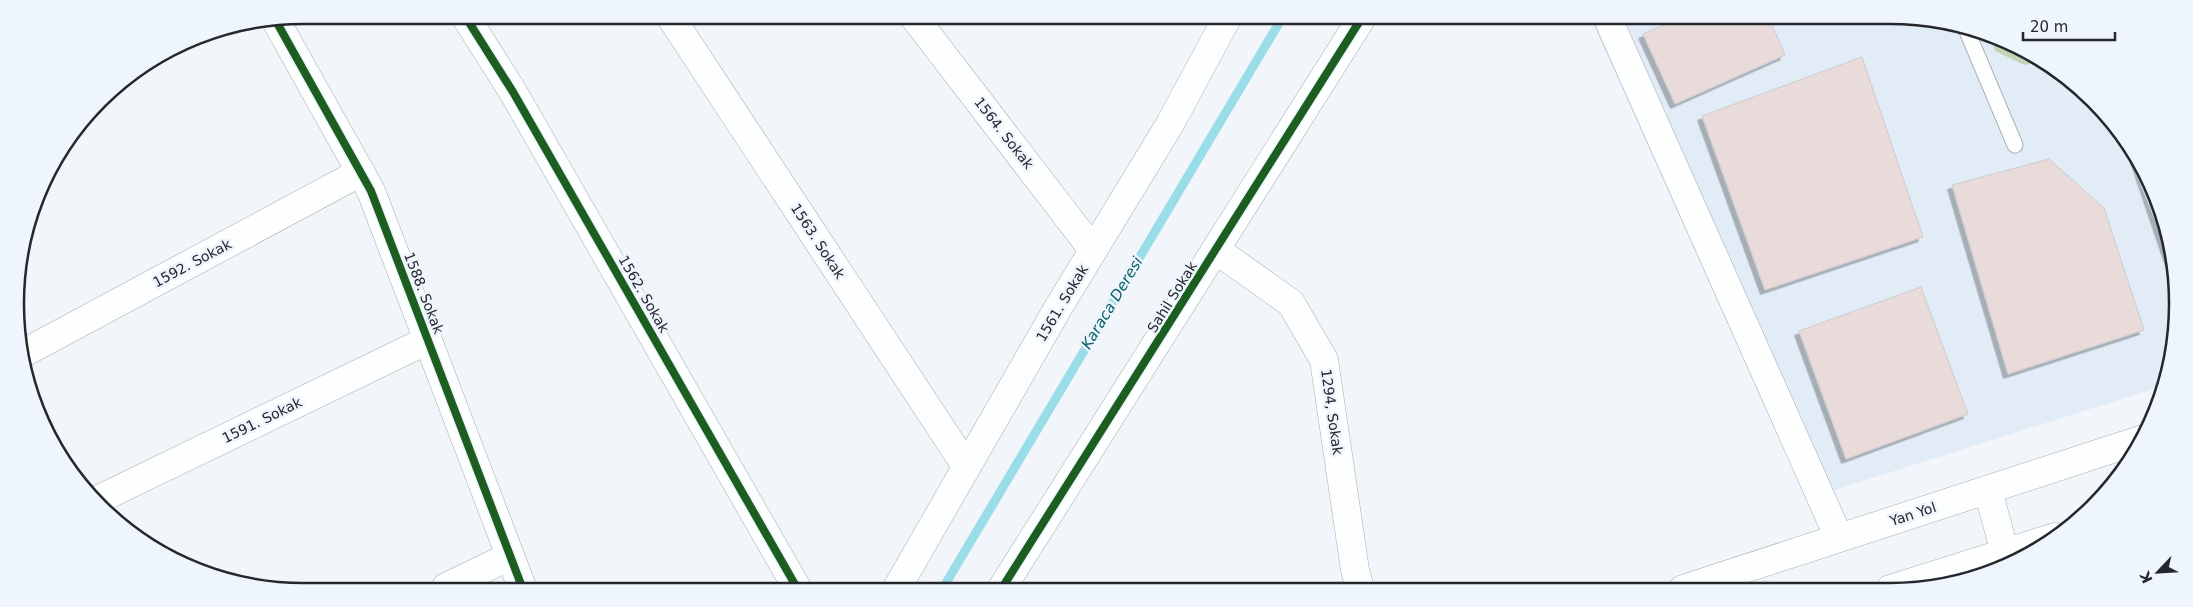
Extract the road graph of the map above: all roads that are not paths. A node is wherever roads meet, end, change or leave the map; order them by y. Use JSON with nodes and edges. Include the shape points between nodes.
{"nodes":[{"id":1,"x":470,"y":24,"type":"edge"},
{"id":2,"x":675,"y":24,"type":"edge"},
{"id":3,"x":919,"y":24,"type":"edge"},
{"id":4,"x":1224,"y":24,"type":"edge"},
{"id":5,"x":1357,"y":24,"type":"edge"},
{"id":6,"x":1610,"y":24,"type":"edge"},
{"id":7,"x":279,"y":25,"type":"edge"},
{"id":8,"x":1969,"y":35,"type":"edge"},
{"id":9,"x":2015,"y":144,"type":"dead end"},
{"id":10,"x":361,"y":172,"type":"junction"},
{"id":11,"x":1093,"y":250,"type":"junction"},
{"id":12,"x":1216,"y":250,"type":"junction"},
{"id":13,"x":428,"y":340,"type":"junction"},
{"id":14,"x":28,"y":351,"type":"edge"},
{"id":15,"x":2132,"y":443,"type":"edge"},
{"id":16,"x":966,"y":466,"type":"junction"},
{"id":17,"x":1988,"y":490,"type":"junction"},
{"id":18,"x":102,"y":497,"type":"edge"},
{"id":19,"x":1839,"y":538,"type":"junction"},
{"id":20,"x":2031,"y":545,"type":"edge"},
{"id":21,"x":2005,"y":553,"type":"junction"},
{"id":22,"x":510,"y":556,"type":"junction"},
{"id":23,"x":1914,"y":582,"type":"edge"},
{"id":24,"x":454,"y":583,"type":"edge"},
{"id":25,"x":520,"y":583,"type":"edge"},
{"id":26,"x":794,"y":583,"type":"edge"},
{"id":27,"x":900,"y":583,"type":"edge"},
{"id":28,"x":1005,"y":583,"type":"edge"},
{"id":29,"x":1358,"y":583,"type":"edge"},
{"id":30,"x":1701,"y":583,"type":"edge"}],
"edges":[{"from":1,"to":26,"type":"street","name":"1562. Sokak","via":[[513,92]]},
{"from":2,"to":16,"type":"street","name":"1563. Sokak"},
{"from":3,"to":11,"type":"street","name":"1564. Sokak"},
{"from":4,"to":11,"type":"street","name":"1561. Sokak","via":[[1170,124]]},
{"from":5,"to":12,"type":"street","name":"Sahil Sokak"},
{"from":6,"to":19,"type":"street"},
{"from":7,"to":10,"type":"street","name":"1588. Sokak"},
{"from":8,"to":9,"type":"lane"},
{"from":10,"to":13,"type":"street","name":"1588. Sokak"},
{"from":10,"to":14,"type":"street","name":"1592. Sokak"},
{"from":11,"to":16,"type":"street","name":"1561. Sokak"},
{"from":12,"to":28,"type":"street","name":"Sahil Sokak"},
{"from":12,"to":29,"type":"street","name":"1294, Sokak","via":[[1291,303],[1324,360]]},
{"from":13,"to":18,"type":"street","name":"1591. Sokak"},
{"from":13,"to":22,"type":"street","name":"1588. Sokak"},
{"from":15,"to":17,"type":"street","name":"Yan Yol"},
{"from":16,"to":27,"type":"street","name":"1561. Sokak"},
{"from":17,"to":19,"type":"street","name":"Yan Yol"},
{"from":17,"to":21,"type":"street"},
{"from":19,"to":30,"type":"street","name":"Yan Yol"},
{"from":20,"to":21,"type":"street"},
{"from":21,"to":23,"type":"street"},
{"from":22,"to":24,"type":"street"},
{"from":22,"to":25,"type":"street","name":"1588. Sokak"}]}
